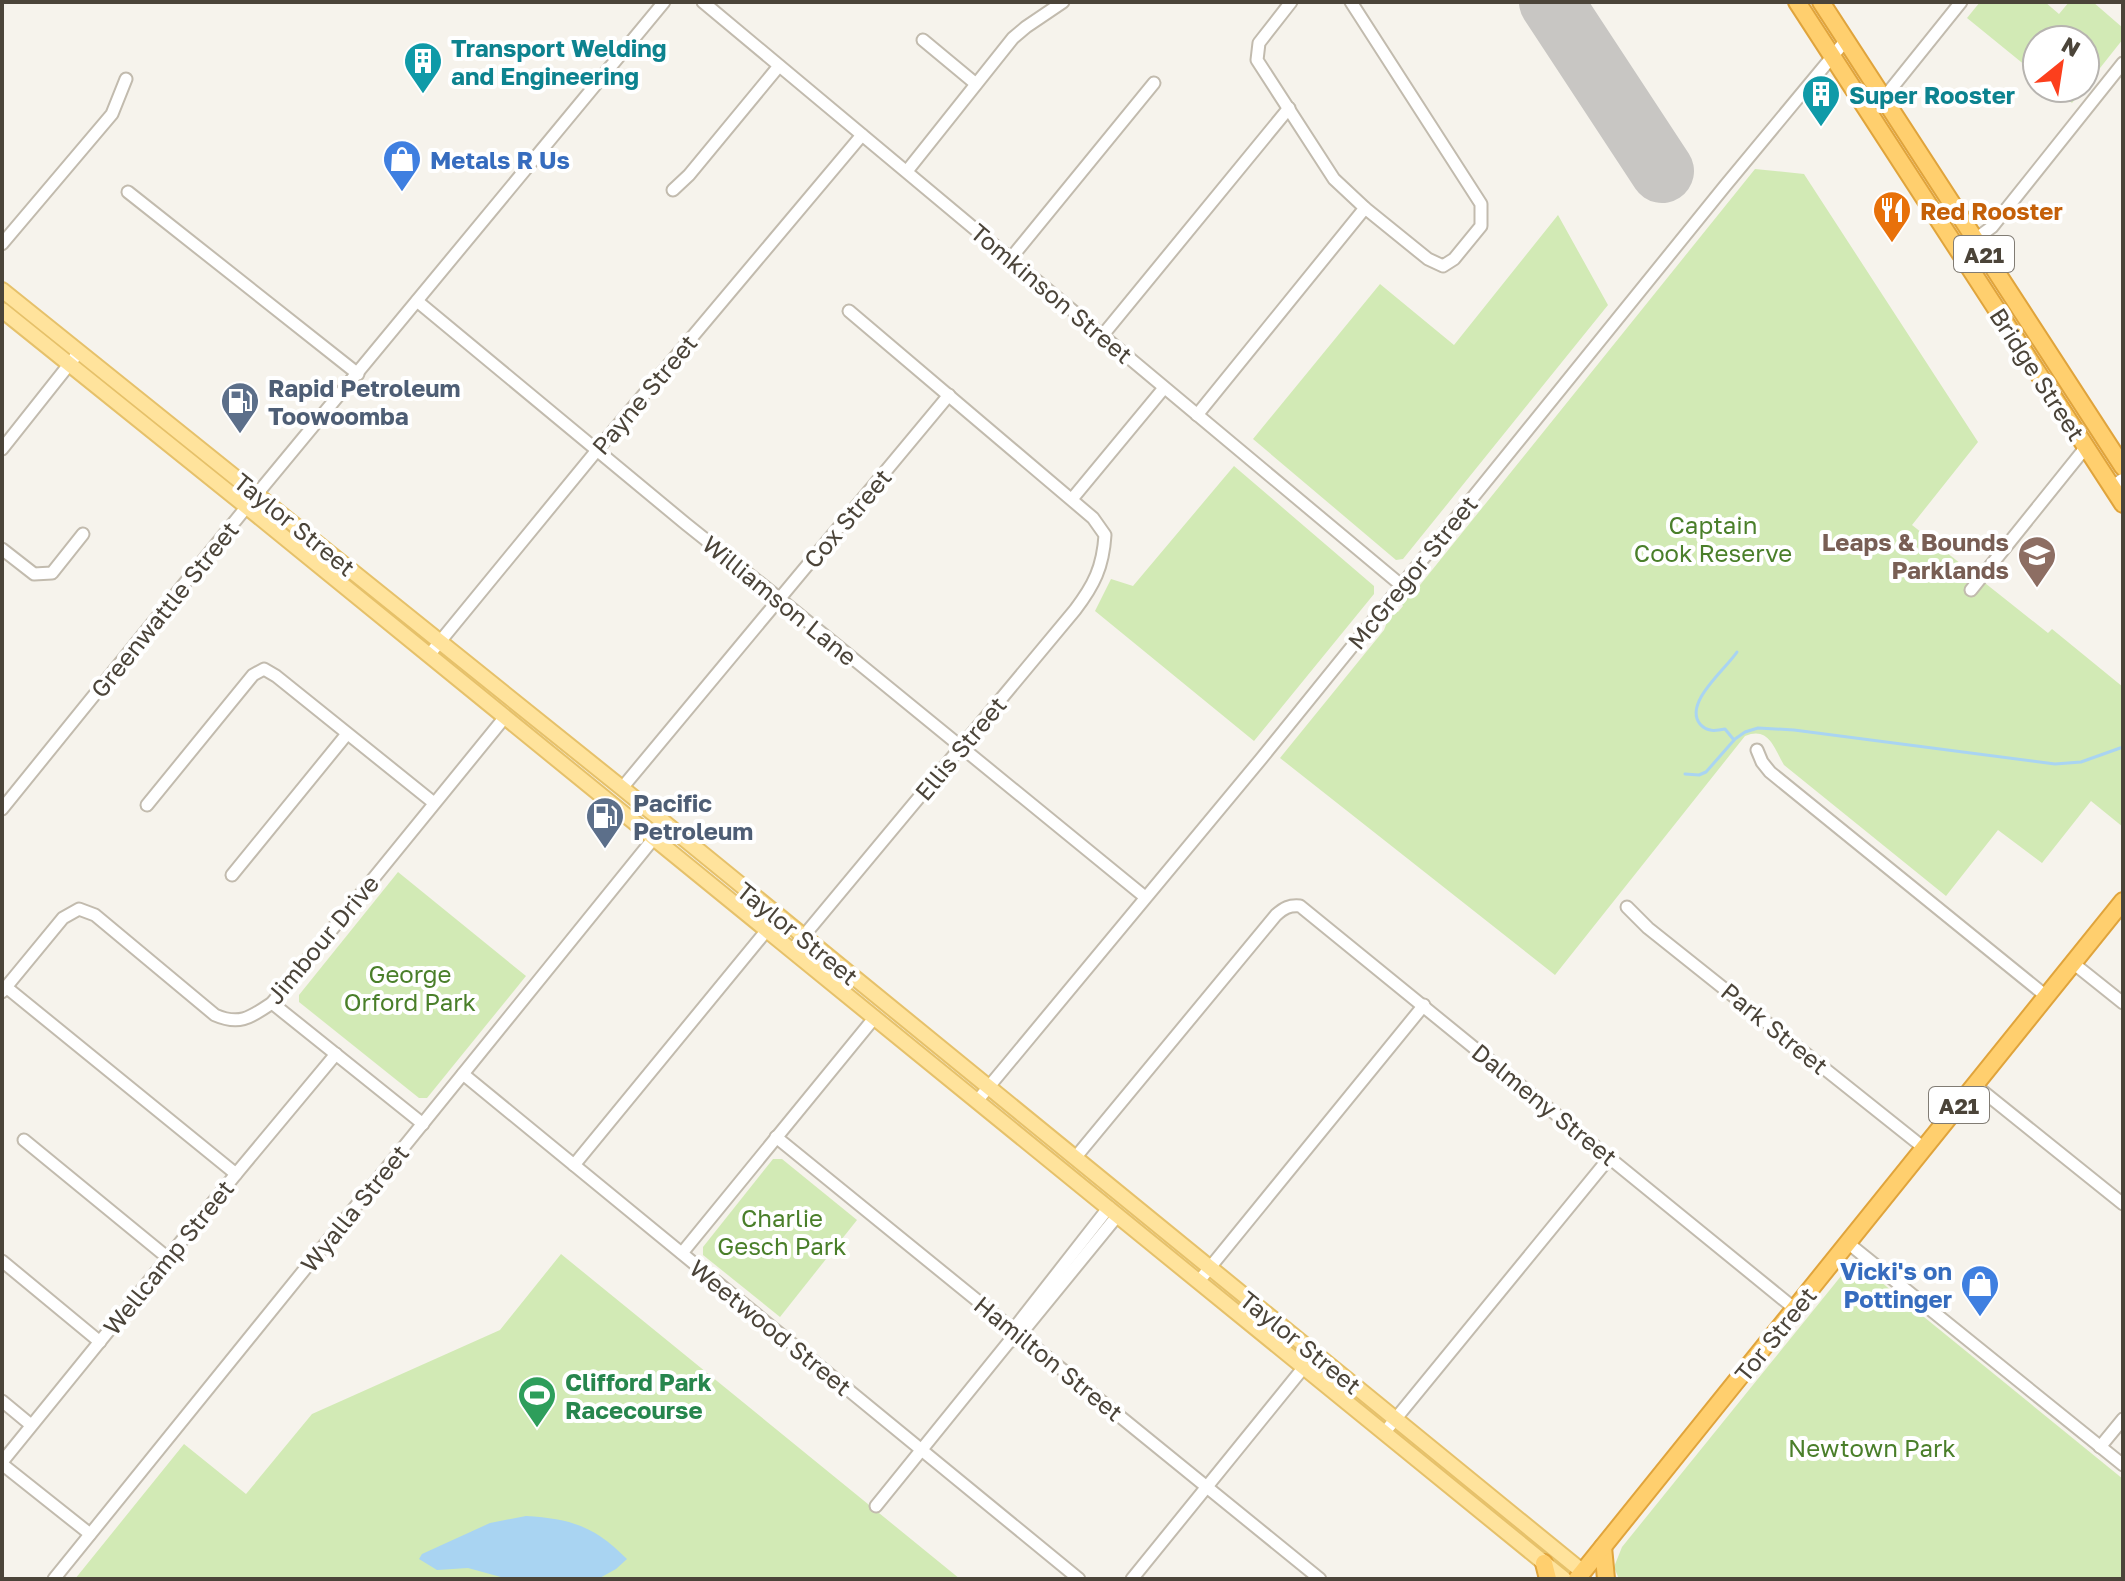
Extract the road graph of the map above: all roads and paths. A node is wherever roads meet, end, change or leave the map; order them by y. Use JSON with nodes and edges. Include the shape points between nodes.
{"nodes":[{"id":1,"x":664,"y":2,"type":"edge"},
{"id":2,"x":703,"y":2,"type":"edge"},
{"id":3,"x":1291,"y":2,"type":"edge"},
{"id":4,"x":1351,"y":2,"type":"edge"},
{"id":5,"x":1797,"y":2,"type":"edge"},
{"id":6,"x":1821,"y":2,"type":"edge"},
{"id":7,"x":1961,"y":2,"type":"edge"},
{"id":8,"x":1055,"y":4,"type":"edge"},
{"id":9,"x":923,"y":40,"type":"dead end"},
{"id":10,"x":1846,"y":40,"type":"junction"},
{"id":11,"x":1832,"y":56,"type":"junction"},
{"id":12,"x":2123,"y":63,"type":"edge"},
{"id":13,"x":779,"y":66,"type":"junction"},
{"id":14,"x":126,"y":79,"type":"dead end"},
{"id":15,"x":1154,"y":83,"type":"dead end"},
{"id":16,"x":976,"y":84,"type":"junction"},
{"id":17,"x":1883,"y":99,"type":"junction"},
{"id":18,"x":1289,"y":108,"type":"junction"},
{"id":19,"x":862,"y":135,"type":"junction"},
{"id":20,"x":907,"y":171,"type":"junction"},
{"id":21,"x":673,"y":190,"type":"dead end"},
{"id":22,"x":128,"y":192,"type":"dead end"},
{"id":23,"x":1365,"y":208,"type":"junction"},
{"id":24,"x":1975,"y":241,"type":"junction"},
{"id":25,"x":2,"y":244,"type":"edge"},
{"id":26,"x":1959,"y":251,"type":"junction"},
{"id":27,"x":1011,"y":258,"type":"junction"},
{"id":28,"x":2,"y":290,"type":"edge"},
{"id":29,"x":417,"y":301,"type":"junction"},
{"id":30,"x":2,"y":310,"type":"edge"},
{"id":31,"x":849,"y":311,"type":"dead end"},
{"id":32,"x":1102,"y":336,"type":"junction"},
{"id":33,"x":75,"y":358,"type":"junction"},
{"id":34,"x":358,"y":374,"type":"junction"},
{"id":35,"x":1164,"y":388,"type":"junction"},
{"id":36,"x":949,"y":395,"type":"junction"},
{"id":37,"x":1197,"y":415,"type":"junction"},
{"id":38,"x":2086,"y":447,"type":"junction"},
{"id":39,"x":2,"y":449,"type":"edge"},
{"id":40,"x":598,"y":449,"type":"junction"},
{"id":41,"x":2123,"y":467,"type":"edge"},
{"id":42,"x":2118,"y":483,"type":"edge"},
{"id":43,"x":257,"y":494,"type":"junction"},
{"id":44,"x":1072,"y":499,"type":"junction"},
{"id":45,"x":2123,"y":504,"type":"edge"},
{"id":46,"x":247,"y":507,"type":"junction"},
{"id":47,"x":83,"y":534,"type":"dead end"},
{"id":48,"x":2,"y":549,"type":"edge"},
{"id":49,"x":1401,"y":585,"type":"junction"},
{"id":50,"x":1971,"y":590,"type":"dead end"},
{"id":51,"x":780,"y":599,"type":"junction"},
{"id":52,"x":440,"y":642,"type":"junction"},
{"id":53,"x":429,"y":655,"type":"junction"},
{"id":54,"x":505,"y":717,"type":"junction"},
{"id":55,"x":347,"y":734,"type":"junction"},
{"id":56,"x":962,"y":747,"type":"junction"},
{"id":57,"x":1757,"y":750,"type":"dead end"},
{"id":58,"x":622,"y":788,"type":"junction"},
{"id":59,"x":434,"y":803,"type":"junction"},
{"id":60,"x":147,"y":805,"type":"dead end"},
{"id":61,"x":2,"y":809,"type":"edge"},
{"id":62,"x":654,"y":838,"type":"junction"},
{"id":63,"x":232,"y":875,"type":"dead end"},
{"id":64,"x":1145,"y":897,"type":"junction"},
{"id":65,"x":2123,"y":901,"type":"edge"},
{"id":66,"x":1627,"y":907,"type":"dead end"},
{"id":67,"x":767,"y":930,"type":"junction"},
{"id":68,"x":803,"y":938,"type":"junction"},
{"id":69,"x":792,"y":950,"type":"junction"},
{"id":70,"x":2073,"y":963,"type":"junction"},
{"id":71,"x":4,"y":990,"type":"edge"},
{"id":72,"x":2046,"y":996,"type":"junction"},
{"id":73,"x":272,"y":1003,"type":"junction"},
{"id":74,"x":2123,"y":1003,"type":"edge"},
{"id":75,"x":1424,"y":1005,"type":"junction"},
{"id":76,"x":875,"y":1017,"type":"junction"},
{"id":77,"x":336,"y":1054,"type":"junction"},
{"id":78,"x":463,"y":1074,"type":"junction"},
{"id":79,"x":1975,"y":1085,"type":"junction"},
{"id":80,"x":988,"y":1087,"type":"junction"},
{"id":81,"x":977,"y":1101,"type":"junction"},
{"id":82,"x":423,"y":1124,"type":"junction"},
{"id":83,"x":776,"y":1137,"type":"junction"},
{"id":84,"x":24,"y":1140,"type":"dead end"},
{"id":85,"x":1924,"y":1148,"type":"junction"},
{"id":86,"x":1610,"y":1157,"type":"junction"},
{"id":87,"x":1075,"y":1158,"type":"junction"},
{"id":88,"x":574,"y":1165,"type":"junction"},
{"id":89,"x":236,"y":1174,"type":"junction"},
{"id":90,"x":2123,"y":1204,"type":"edge"},
{"id":91,"x":1114,"y":1211,"type":"junction"},
{"id":92,"x":1848,"y":1243,"type":"junction"},
{"id":93,"x":682,"y":1253,"type":"junction"},
{"id":94,"x":168,"y":1258,"type":"junction"},
{"id":95,"x":2,"y":1261,"type":"edge"},
{"id":96,"x":1210,"y":1267,"type":"junction"},
{"id":97,"x":1199,"y":1281,"type":"junction"},
{"id":98,"x":1795,"y":1309,"type":"junction"},
{"id":99,"x":1016,"y":1332,"type":"junction"},
{"id":100,"x":100,"y":1342,"type":"junction"},
{"id":101,"x":1304,"y":1367,"type":"junction"},
{"id":102,"x":2,"y":1401,"type":"edge"},
{"id":103,"x":1395,"y":1419,"type":"junction"},
{"id":104,"x":2123,"y":1419,"type":"edge"},
{"id":105,"x":31,"y":1425,"type":"junction"},
{"id":106,"x":1384,"y":1433,"type":"junction"},
{"id":107,"x":2100,"y":1447,"type":"junction"},
{"id":108,"x":921,"y":1450,"type":"junction"},
{"id":109,"x":2,"y":1463,"type":"edge"},
{"id":110,"x":2123,"y":1465,"type":"edge"},
{"id":111,"x":1207,"y":1486,"type":"junction"},
{"id":112,"x":876,"y":1506,"type":"dead end"},
{"id":113,"x":90,"y":1534,"type":"junction"},
{"id":114,"x":1603,"y":1547,"type":"junction"},
{"id":115,"x":1546,"y":1571,"type":"edge"},
{"id":116,"x":1584,"y":1577,"type":"edge"},
{"id":117,"x":54,"y":1579,"type":"edge"},
{"id":118,"x":1079,"y":1579,"type":"edge"},
{"id":119,"x":1132,"y":1579,"type":"edge"},
{"id":120,"x":1320,"y":1579,"type":"edge"},
{"id":121,"x":1564,"y":1579,"type":"edge"},
{"id":122,"x":1606,"y":1579,"type":"edge"}],
"edges":[{"from":1,"to":29,"type":"street","name":"Greenwattle Street"},
{"from":2,"to":13,"type":"street","name":"Tomkinson Street"},
{"from":3,"to":18,"type":"street","via":[[1259,43],[1257,60]]},
{"from":4,"to":23,"type":"street","via":[[1481,204],[1481,226],[1443,266]]},
{"from":5,"to":11,"type":"highway","name":"Bridge Street","number":"A21"},
{"from":6,"to":10,"type":"highway","name":"Bridge Street","number":"A21"},
{"from":7,"to":17,"type":"street"},
{"from":8,"to":16,"type":"street","via":[[1013,38]]},
{"from":9,"to":16,"type":"street"},
{"from":10,"to":11,"type":"street","name":"McGregor Street"},
{"from":10,"to":17,"type":"highway","name":"Bridge Street","number":"A21"},
{"from":11,"to":26,"type":"highway","name":"Bridge Street","number":"A21"},
{"from":11,"to":49,"type":"street","name":"McGregor Street"},
{"from":12,"to":24,"type":"street","via":[[1992,227]]},
{"from":13,"to":19,"type":"street","name":"Tomkinson Street"},
{"from":13,"to":21,"type":"street"},
{"from":14,"to":25,"type":"street","via":[[112,114]]},
{"from":15,"to":27,"type":"street"},
{"from":16,"to":20,"type":"street"},
{"from":17,"to":24,"type":"highway","name":"Bridge Street","number":"A21"},
{"from":18,"to":23,"type":"street","via":[[1334,179]]},
{"from":18,"to":32,"type":"street"},
{"from":19,"to":20,"type":"street","name":"Tomkinson Street"},
{"from":19,"to":40,"type":"street","name":"Payne Street"},
{"from":20,"to":27,"type":"street","name":"Tomkinson Street"},
{"from":22,"to":34,"type":"street"},
{"from":23,"to":37,"type":"street"},
{"from":24,"to":26,"type":"street"},
{"from":24,"to":41,"type":"highway","name":"Bridge Street","number":"A21"},
{"from":26,"to":38,"type":"highway","name":"Bridge Street","number":"A21"},
{"from":27,"to":32,"type":"street","name":"Tomkinson Street"},
{"from":28,"to":33,"type":"main road","name":"Taylor Street"},
{"from":29,"to":34,"type":"street","name":"Greenwattle Street"},
{"from":29,"to":40,"type":"street","name":"Williamson Lane"},
{"from":30,"to":33,"type":"main road","name":"Taylor Street"},
{"from":31,"to":36,"type":"street"},
{"from":32,"to":35,"type":"street","name":"Tomkinson Street"},
{"from":33,"to":39,"type":"street"},
{"from":33,"to":43,"type":"main road","name":"Taylor Street"},
{"from":33,"to":46,"type":"main road","name":"Taylor Street"},
{"from":34,"to":43,"type":"street","name":"Greenwattle Street"},
{"from":35,"to":37,"type":"street","name":"Tomkinson Street"},
{"from":35,"to":44,"type":"street"},
{"from":36,"to":44,"type":"street"},
{"from":36,"to":51,"type":"street","name":"Cox Street"},
{"from":37,"to":49,"type":"street","name":"Tomkinson Street"},
{"from":38,"to":42,"type":"highway","name":"Bridge Street","number":"A21"},
{"from":38,"to":50,"type":"street"},
{"from":40,"to":51,"type":"street","name":"Williamson Lane"},
{"from":40,"to":52,"type":"street","name":"Payne Street"},
{"from":42,"to":45,"type":"highway","name":"Bridge Street","number":"A21"},
{"from":43,"to":46,"type":"street","name":"Greenwattle Street"},
{"from":43,"to":52,"type":"main road","name":"Taylor Street"},
{"from":44,"to":56,"type":"street","name":"Ellis Street","via":[[1105,535],[1104,556],[1087,595]]},
{"from":46,"to":53,"type":"main road","name":"Taylor Street"},
{"from":46,"to":61,"type":"street","name":"Greenwattle Street"},
{"from":47,"to":48,"type":"street","via":[[52,573],[34,574]]},
{"from":49,"to":64,"type":"street","name":"McGregor Street"},
{"from":51,"to":56,"type":"street","name":"Williamson Lane"},
{"from":51,"to":58,"type":"street","name":"Cox Street"},
{"from":52,"to":53,"type":"street","name":"Payne Street"},
{"from":52,"to":58,"type":"main road","name":"Taylor Street"},
{"from":53,"to":54,"type":"main road","name":"Taylor Street"},
{"from":54,"to":59,"type":"street","name":"Jimbour Drive"},
{"from":54,"to":62,"type":"main road","name":"Taylor Street"},
{"from":55,"to":59,"type":"street"},
{"from":55,"to":60,"type":"street","via":[[264,669],[253,675]]},
{"from":55,"to":63,"type":"street"},
{"from":56,"to":64,"type":"street","name":"Williamson Lane"},
{"from":56,"to":68,"type":"street","name":"Ellis Street"},
{"from":57,"to":72,"type":"street","via":[[1770,772]]},
{"from":58,"to":62,"type":"main road","via":[[628,802],[656,826]]},
{"from":58,"to":68,"type":"main road","name":"Taylor Street"},
{"from":59,"to":73,"type":"street","name":"Jimbour Drive"},
{"from":62,"to":67,"type":"main road","name":"Taylor Street"},
{"from":62,"to":78,"type":"street","name":"Wyalla Street"},
{"from":64,"to":80,"type":"street","name":"McGregor Street"},
{"from":65,"to":70,"type":"highway","name":"Tor Street","number":"A21"},
{"from":66,"to":85,"type":"street","name":"Park Street"},
{"from":67,"to":69,"type":"main road","name":"Taylor Street"},
{"from":67,"to":88,"type":"street"},
{"from":68,"to":69,"type":"street","name":"Ellis Street"},
{"from":68,"to":80,"type":"main road","name":"Taylor Street"},
{"from":69,"to":76,"type":"main road","name":"Taylor Street"},
{"from":70,"to":72,"type":"highway","name":"Tor Street","number":"A21"},
{"from":70,"to":74,"type":"street"},
{"from":71,"to":73,"type":"street","name":"Jimbour Drive","via":[[63,918],[79,909],[95,915],[215,1015],[231,1021],[253,1016]]},
{"from":71,"to":89,"type":"street"},
{"from":72,"to":79,"type":"highway","name":"Tor Street","number":"A21"},
{"from":73,"to":77,"type":"street"},
{"from":75,"to":86,"type":"street","name":"Dalmeny Street"},
{"from":75,"to":87,"type":"street","name":"Dalmeny Street","via":[[1308,912],[1291,905],[1276,915]]},
{"from":75,"to":96,"type":"street"},
{"from":76,"to":81,"type":"main road","name":"Taylor Street"},
{"from":76,"to":83,"type":"street"},
{"from":77,"to":82,"type":"street"},
{"from":77,"to":89,"type":"street","name":"Wellcamp Street"},
{"from":78,"to":82,"type":"street","name":"Wyalla Street"},
{"from":78,"to":88,"type":"street","name":"Weetwood Street"},
{"from":79,"to":85,"type":"highway","name":"Tor Street","number":"A21"},
{"from":79,"to":90,"type":"street"},
{"from":80,"to":81,"type":"street","name":"McGregor Street"},
{"from":80,"to":87,"type":"main road","name":"Taylor Street"},
{"from":81,"to":91,"type":"main road","name":"Taylor Street"},
{"from":82,"to":113,"type":"street","name":"Wyalla Street"},
{"from":83,"to":93,"type":"street"},
{"from":83,"to":99,"type":"street","name":"Hamilton Street"},
{"from":84,"to":94,"type":"street"},
{"from":85,"to":92,"type":"highway","name":"Tor Street","number":"A21"},
{"from":86,"to":98,"type":"street","name":"Dalmeny Street"},
{"from":86,"to":103,"type":"street"},
{"from":87,"to":96,"type":"main road","name":"Taylor Street"},
{"from":88,"to":93,"type":"street","name":"Weetwood Street"},
{"from":89,"to":94,"type":"street","name":"Wellcamp Street"},
{"from":91,"to":97,"type":"main road","name":"Taylor Street"},
{"from":91,"to":99,"type":"street"},
{"from":92,"to":98,"type":"highway","name":"Tor Street","number":"A21"},
{"from":92,"to":107,"type":"street"},
{"from":93,"to":108,"type":"street","name":"Weetwood Street"},
{"from":94,"to":100,"type":"street","name":"Wellcamp Street"},
{"from":95,"to":100,"type":"street"},
{"from":96,"to":97,"type":"street"},
{"from":96,"to":103,"type":"main road","name":"Taylor Street"},
{"from":97,"to":101,"type":"main road","name":"Taylor Street"},
{"from":98,"to":114,"type":"highway","name":"Tor Street","number":"A21"},
{"from":99,"to":108,"type":"street","via":[[1009,1334],[1008,1343]]},
{"from":99,"to":111,"type":"street","name":"Hamilton Street"},
{"from":100,"to":105,"type":"street","name":"Wellcamp Street"},
{"from":101,"to":106,"type":"main road","name":"Taylor Street"},
{"from":101,"to":111,"type":"street"},
{"from":102,"to":105,"type":"street"},
{"from":103,"to":106,"type":"street"},
{"from":103,"to":116,"type":"main road","name":"Taylor Street"},
{"from":104,"to":107,"type":"street"},
{"from":105,"to":109,"type":"street","name":"Wellcamp Street"},
{"from":106,"to":115,"type":"main road","name":"Taylor Street"},
{"from":107,"to":110,"type":"street"},
{"from":108,"to":112,"type":"street"},
{"from":108,"to":118,"type":"street","name":"Weetwood Street"},
{"from":109,"to":113,"type":"street"},
{"from":111,"to":119,"type":"street"},
{"from":111,"to":120,"type":"street","name":"Hamilton Street"},
{"from":113,"to":117,"type":"street","name":"Wyalla Street"},
{"from":114,"to":116,"type":"highway","name":"Tor Street","number":"A21"},
{"from":114,"to":122,"type":"highway"},
{"from":115,"to":121,"type":"main road","name":"Taylor Street"}]}
